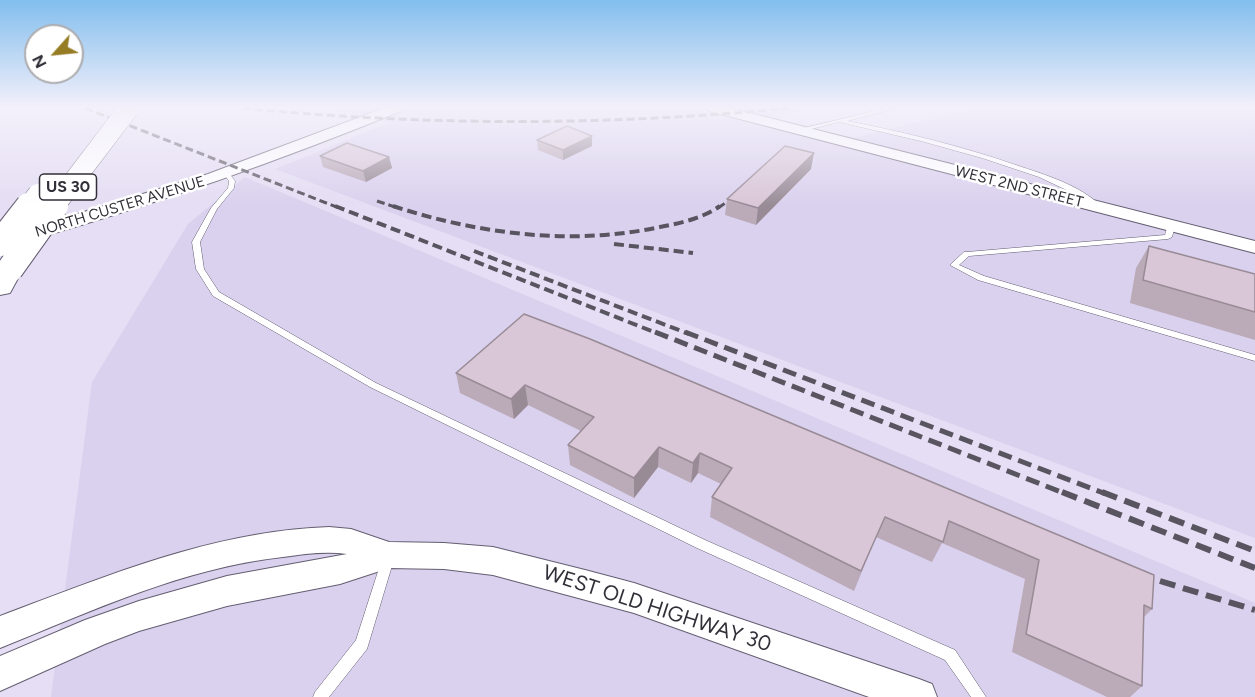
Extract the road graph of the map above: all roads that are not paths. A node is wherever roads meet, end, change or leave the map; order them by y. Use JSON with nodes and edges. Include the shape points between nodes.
{"nodes":[{"id":1,"x":83,"y":141,"type":"edge"},
{"id":2,"x":104,"y":141,"type":"edge"},
{"id":3,"x":314,"y":141,"type":"edge"},
{"id":4,"x":840,"y":141,"type":"edge"},
{"id":5,"x":929,"y":141,"type":"edge"},
{"id":6,"x":234,"y":172,"type":"junction"},
{"id":7,"x":1101,"y":208,"type":"junction"},
{"id":8,"x":1171,"y":226,"type":"junction"},
{"id":9,"x":0,"y":243,"type":"edge"},
{"id":10,"x":1255,"y":247,"type":"edge"},
{"id":11,"x":5,"y":278,"type":"edge"},
{"id":12,"x":1255,"y":358,"type":"edge"},
{"id":13,"x":389,"y":555,"type":"junction"},
{"id":14,"x":0,"y":632,"type":"edge"},
{"id":15,"x":0,"y":674,"type":"edge"},
{"id":16,"x":320,"y":697,"type":"edge"},
{"id":17,"x":919,"y":697,"type":"edge"},
{"id":18,"x":979,"y":697,"type":"edge"}],
"edges":[{"from":1,"to":9,"type":"highway","number":"US 30","bridge":true},
{"from":2,"to":11,"type":"highway","number":"US 30","bridge":true,"via":[[38,227]]},
{"from":3,"to":6,"type":"street","name":"NORTH CUSTER AVENUE"},
{"from":4,"to":7,"type":"street","name":"WEST 2ND STREET"},
{"from":5,"to":7,"type":"lane","via":[[1026,170],[1083,194]]},
{"from":6,"to":9,"type":"street","name":"NORTH CUSTER AVENUE"},
{"from":6,"to":18,"type":"lane","via":[[231,188],[214,208],[196,242],[200,269],[216,294],[372,385],[701,544],[950,655]]},
{"from":7,"to":8,"type":"street","name":"WEST 2ND STREET"},
{"from":8,"to":10,"type":"street","name":"WEST 2ND STREET"},
{"from":8,"to":12,"type":"lane","via":[[1168,237],[967,254],[954,264],[981,278]]},
{"from":13,"to":14,"type":"street","name":"WEST OLD HIGHWAY 30","via":[[344,541],[326,540],[216,555]]},
{"from":13,"to":15,"type":"street","name":"WEST OLD HIGHWAY 30","via":[[340,570],[237,589],[170,607],[97,631]]},
{"from":13,"to":16,"type":"lane","via":[[362,644]]},
{"from":13,"to":17,"type":"street","name":"WEST OLD HIGHWAY 30","via":[[444,556],[536,570],[634,598]]}]}
